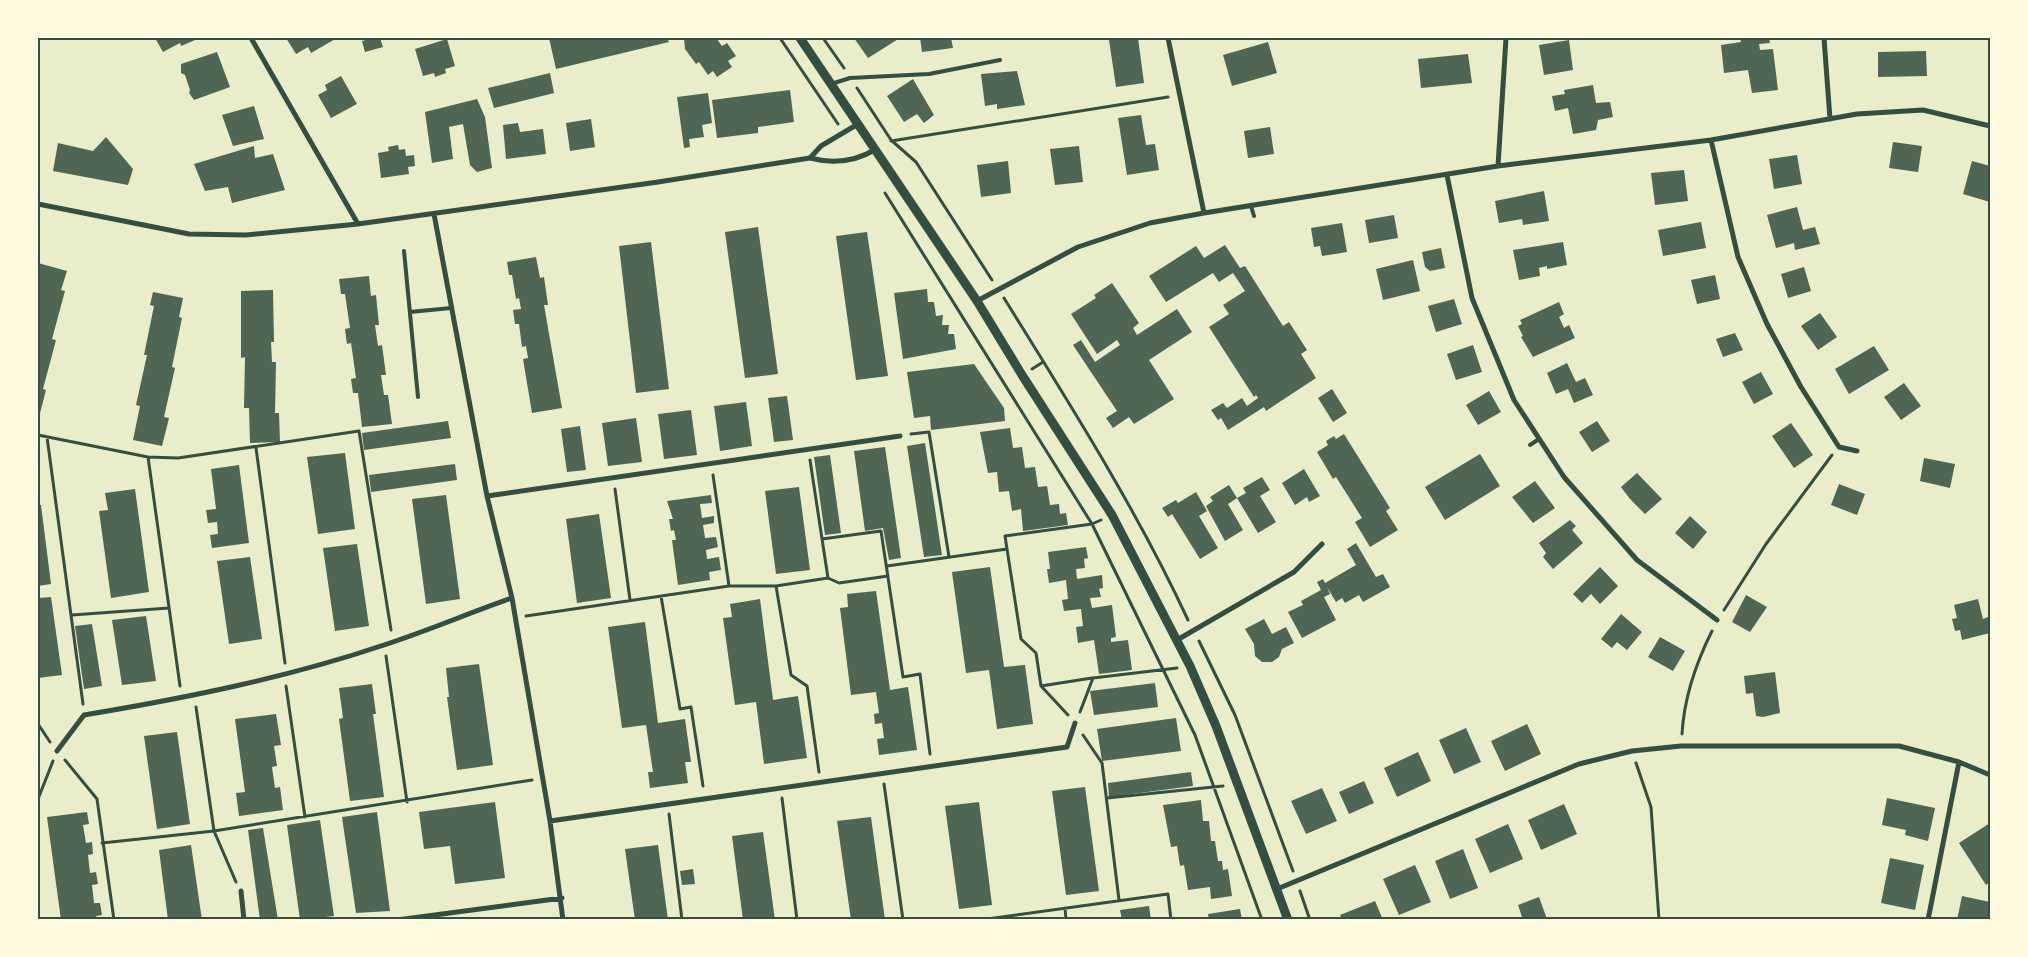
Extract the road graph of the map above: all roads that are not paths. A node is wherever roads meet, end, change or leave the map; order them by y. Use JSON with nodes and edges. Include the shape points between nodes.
{"nodes":[{"id":1,"x":251,"y":38,"type":"edge"},
{"id":2,"x":800,"y":38,"type":"edge"},
{"id":3,"x":1168,"y":38,"type":"edge"},
{"id":4,"x":1506,"y":38,"type":"edge"},
{"id":5,"x":1824,"y":38,"type":"edge"},
{"id":6,"x":1000,"y":60,"type":"dead end"},
{"id":7,"x":831,"y":84,"type":"junction"},
{"id":8,"x":1830,"y":119,"type":"junction"},
{"id":9,"x":859,"y":124,"type":"junction"},
{"id":10,"x":1990,"y":126,"type":"edge"},
{"id":11,"x":1711,"y":140,"type":"junction"},
{"id":12,"x":876,"y":148,"type":"junction"},
{"id":13,"x":810,"y":158,"type":"junction"},
{"id":14,"x":1498,"y":166,"type":"junction"},
{"id":15,"x":1447,"y":175,"type":"junction"},
{"id":16,"x":38,"y":204,"type":"edge"},
{"id":17,"x":1251,"y":206,"type":"junction"},
{"id":18,"x":1204,"y":213,"type":"junction"},
{"id":19,"x":434,"y":214,"type":"junction"},
{"id":20,"x":1254,"y":216,"type":"dead end"},
{"id":21,"x":358,"y":224,"type":"junction"},
{"id":22,"x":404,"y":251,"type":"dead end"},
{"id":23,"x":978,"y":302,"type":"junction"},
{"id":24,"x":451,"y":308,"type":"junction"},
{"id":25,"x":410,"y":312,"type":"junction"},
{"id":26,"x":418,"y":398,"type":"dead end"},
{"id":27,"x":900,"y":436,"type":"road end"},
{"id":28,"x":1539,"y":439,"type":"junction"},
{"id":29,"x":1530,"y":445,"type":"dead end"},
{"id":30,"x":1857,"y":451,"type":"dead end"},
{"id":31,"x":487,"y":496,"type":"junction"},
{"id":32,"x":1322,"y":544,"type":"dead end"},
{"id":33,"x":512,"y":598,"type":"junction"},
{"id":34,"x":1717,"y":620,"type":"road end"},
{"id":35,"x":1177,"y":640,"type":"junction"},
{"id":36,"x":1075,"y":723,"type":"road end"},
{"id":37,"x":57,"y":751,"type":"road end"},
{"id":38,"x":1959,"y":762,"type":"junction"},
{"id":39,"x":1990,"y":775,"type":"edge"},
{"id":40,"x":550,"y":821,"type":"junction"},
{"id":41,"x":1277,"y":889,"type":"junction"},
{"id":42,"x":241,"y":891,"type":"road end"},
{"id":43,"x":562,"y":898,"type":"junction"},
{"id":44,"x":244,"y":920,"type":"edge"},
{"id":45,"x":397,"y":920,"type":"edge"},
{"id":46,"x":563,"y":920,"type":"edge"},
{"id":47,"x":1288,"y":920,"type":"edge"},
{"id":48,"x":1928,"y":920,"type":"edge"}],
"edges":[{"from":1,"to":21,"type":"street"},
{"from":2,"to":7,"type":"street"},
{"from":3,"to":18,"type":"street"},
{"from":4,"to":14,"type":"street"},
{"from":5,"to":8,"type":"street"},
{"from":6,"to":7,"type":"lane","via":[[929,74],[850,78]]},
{"from":7,"to":9,"type":"street"},
{"from":8,"to":10,"type":"street","via":[[1924,110]]},
{"from":8,"to":11,"type":"street"},
{"from":9,"to":12,"type":"street"},
{"from":9,"to":13,"type":"street","via":[[821,146]]},
{"from":11,"to":14,"type":"street"},
{"from":11,"to":30,"type":"street","via":[[1738,256],[1767,324],[1805,395],[1839,447]]},
{"from":12,"to":13,"type":"street","via":[[862,158],[826,162]]},
{"from":12,"to":23,"type":"street"},
{"from":13,"to":19,"type":"street"},
{"from":14,"to":15,"type":"street"},
{"from":15,"to":17,"type":"street"},
{"from":15,"to":28,"type":"street","via":[[1472,298],[1514,400]]},
{"from":16,"to":21,"type":"street","via":[[190,234],[246,235]]},
{"from":17,"to":18,"type":"street"},
{"from":17,"to":20,"type":"lane"},
{"from":18,"to":23,"type":"street","via":[[1150,223],[1078,247]]},
{"from":19,"to":21,"type":"street"},
{"from":19,"to":24,"type":"street"},
{"from":22,"to":25,"type":"lane"},
{"from":23,"to":35,"type":"street","via":[[1112,514]]},
{"from":24,"to":25,"type":"lane"},
{"from":24,"to":31,"type":"street"},
{"from":25,"to":26,"type":"lane"},
{"from":27,"to":31,"type":"street"},
{"from":28,"to":29,"type":"lane"},
{"from":28,"to":34,"type":"street","via":[[1564,477],[1637,560]]},
{"from":31,"to":33,"type":"street"},
{"from":32,"to":35,"type":"street","via":[[1294,572]]},
{"from":33,"to":37,"type":"street","via":[[385,645],[286,674],[194,696],[84,715]]},
{"from":33,"to":40,"type":"street"},
{"from":35,"to":41,"type":"street","via":[[1239,784]]},
{"from":36,"to":40,"type":"street","via":[[1067,747]]},
{"from":38,"to":39,"type":"street"},
{"from":38,"to":41,"type":"street","via":[[1900,746],[1682,746],[1632,751],[1579,764]]},
{"from":38,"to":48,"type":"street"},
{"from":40,"to":43,"type":"street"},
{"from":41,"to":47,"type":"street"},
{"from":42,"to":44,"type":"street"},
{"from":43,"to":45,"type":"street"},
{"from":43,"to":46,"type":"street"}]}
